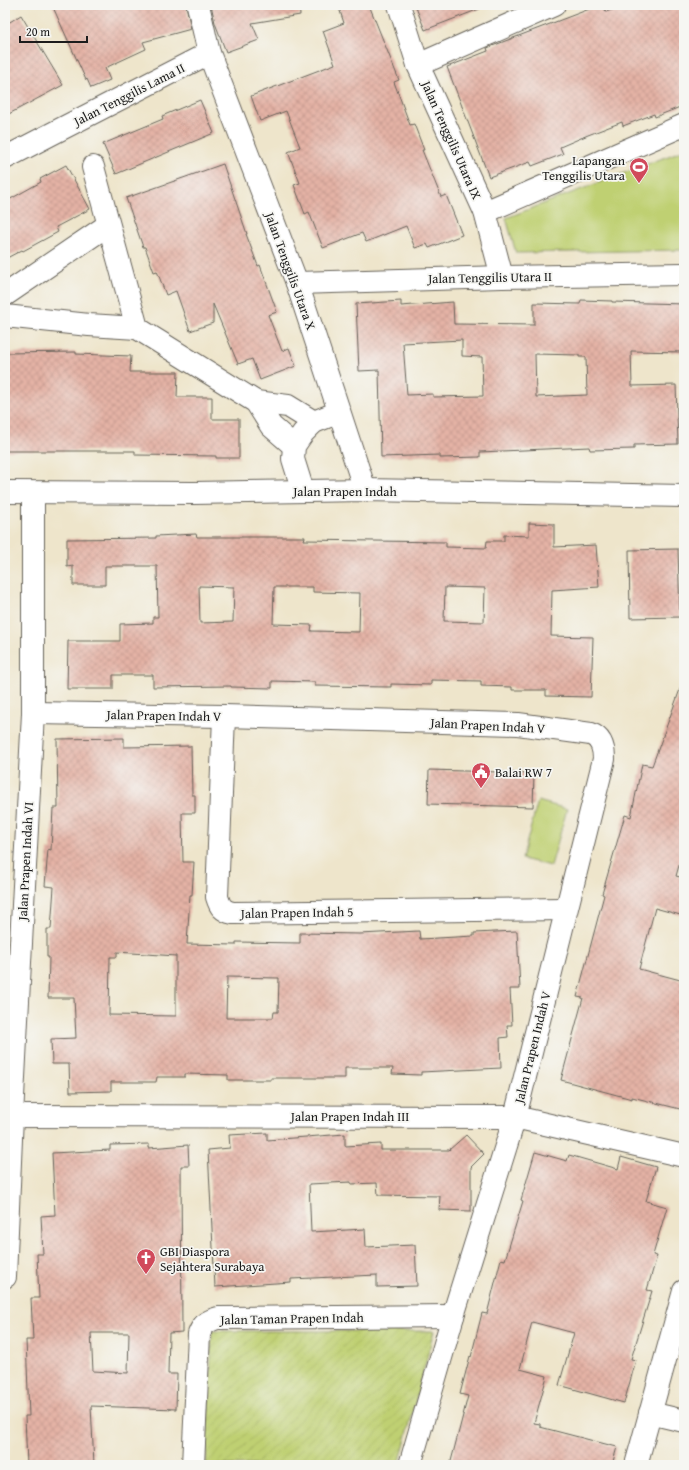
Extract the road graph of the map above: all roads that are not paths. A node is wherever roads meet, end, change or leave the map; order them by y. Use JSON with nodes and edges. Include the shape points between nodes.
{"nodes":[{"id":1,"x":198,"y":5,"type":"edge"},
{"id":2,"x":399,"y":5,"type":"edge"},
{"id":3,"x":554,"y":5,"type":"edge"},
{"id":4,"x":209,"y":54,"type":"junction"},
{"id":5,"x":418,"y":64,"type":"junction"},
{"id":6,"x":684,"y":125,"type":"edge"},
{"id":7,"x":5,"y":158,"type":"edge"},
{"id":8,"x":93,"y":168,"type":"dead end"},
{"id":9,"x":485,"y":212,"type":"junction"},
{"id":10,"x":108,"y":225,"type":"junction"},
{"id":11,"x":684,"y":274,"type":"edge"},
{"id":12,"x":502,"y":276,"type":"junction"},
{"id":13,"x":297,"y":283,"type":"junction"},
{"id":14,"x":5,"y":295,"type":"edge"},
{"id":15,"x":5,"y":316,"type":"edge"},
{"id":16,"x":137,"y":328,"type":"junction"},
{"id":17,"x":256,"y":402,"type":"junction"},
{"id":18,"x":339,"y":412,"type":"junction"},
{"id":19,"x":314,"y":422,"type":"junction"},
{"id":20,"x":294,"y":446,"type":"junction"},
{"id":21,"x":366,"y":490,"type":"junction"},
{"id":22,"x":303,"y":491,"type":"junction"},
{"id":23,"x":5,"y":492,"type":"edge"},
{"id":24,"x":33,"y":493,"type":"junction"},
{"id":25,"x":684,"y":496,"type":"edge"},
{"id":26,"x":33,"y":713,"type":"junction"},
{"id":27,"x":224,"y":716,"type":"junction"},
{"id":28,"x":566,"y":909,"type":"junction"},
{"id":29,"x":8,"y":1116,"type":"edge"},
{"id":30,"x":515,"y":1116,"type":"junction"},
{"id":31,"x":684,"y":1156,"type":"edge"},
{"id":32,"x":5,"y":1277,"type":"edge"},
{"id":33,"x":684,"y":1291,"type":"edge"},
{"id":34,"x":453,"y":1316,"type":"junction"},
{"id":35,"x":650,"y":1413,"type":"junction"},
{"id":36,"x":684,"y":1421,"type":"edge"},
{"id":37,"x":194,"y":1465,"type":"edge"},
{"id":38,"x":410,"y":1465,"type":"edge"},
{"id":39,"x":636,"y":1465,"type":"edge"}],
"edges":[{"from":1,"to":4,"type":"street"},
{"from":2,"to":5,"type":"street","name":"Jalan Tenggilis Utara IX"},
{"from":3,"to":5,"type":"street"},
{"from":4,"to":7,"type":"street","name":"Jalan Tenggilis Lama II"},
{"from":4,"to":13,"type":"street","name":"Jalan Tenggilis Utara X"},
{"from":5,"to":9,"type":"street","name":"Jalan Tenggilis Utara IX"},
{"from":6,"to":9,"type":"street"},
{"from":8,"to":10,"type":"street"},
{"from":9,"to":12,"type":"street","name":"Jalan Tenggilis Utara IX"},
{"from":10,"to":14,"type":"street"},
{"from":10,"to":16,"type":"street"},
{"from":11,"to":12,"type":"street","name":"Jalan Tenggilis Utara II"},
{"from":12,"to":13,"type":"street","name":"Jalan Tenggilis Utara II"},
{"from":13,"to":18,"type":"street","name":"Jalan Tenggilis Utara X"},
{"from":15,"to":16,"type":"street"},
{"from":16,"to":17,"type":"street"},
{"from":17,"to":19,"type":"street","via":[[288,406]]},
{"from":17,"to":20,"type":"street","via":[[273,428]]},
{"from":18,"to":19,"type":"street"},
{"from":18,"to":21,"type":"street","name":"Jalan Tenggilis Utara X"},
{"from":19,"to":20,"type":"street"},
{"from":20,"to":22,"type":"street","via":[[293,459]]},
{"from":21,"to":22,"type":"street","name":"Jalan Prapen Indah"},
{"from":21,"to":25,"type":"street","name":"Jalan Prapen Indah"},
{"from":22,"to":24,"type":"street","name":"Jalan Prapen Indah"},
{"from":23,"to":24,"type":"street","name":"Jalan Prapen Indah"},
{"from":24,"to":26,"type":"street","name":"Jalan Prapen Indah VI"},
{"from":26,"to":27,"type":"street","name":"Jalan Prapen Indah V"},
{"from":26,"to":29,"type":"street","name":"Jalan Prapen Indah VI"},
{"from":27,"to":28,"type":"street","name":"Jalan Prapen Indah 5","via":[[217,897],[219,904],[226,911],[234,913]]},
{"from":27,"to":28,"type":"street","name":"Jalan Prapen Indah V","via":[[518,724],[597,737],[604,751],[604,759]]},
{"from":28,"to":30,"type":"street","name":"Jalan Prapen Indah V"},
{"from":29,"to":30,"type":"street","name":"Jalan Prapen Indah III"},
{"from":29,"to":32,"type":"street","name":"Jalan Prapen Indah VI"},
{"from":30,"to":31,"type":"street","name":"Jalan Prapen Indah III"},
{"from":30,"to":34,"type":"street"},
{"from":33,"to":35,"type":"street"},
{"from":34,"to":37,"type":"street","name":"Jalan Taman Prapen Indah","via":[[218,1318],[208,1321],[202,1326],[199,1334]]},
{"from":34,"to":38,"type":"street"},
{"from":35,"to":36,"type":"street"},
{"from":35,"to":39,"type":"street"}]}
